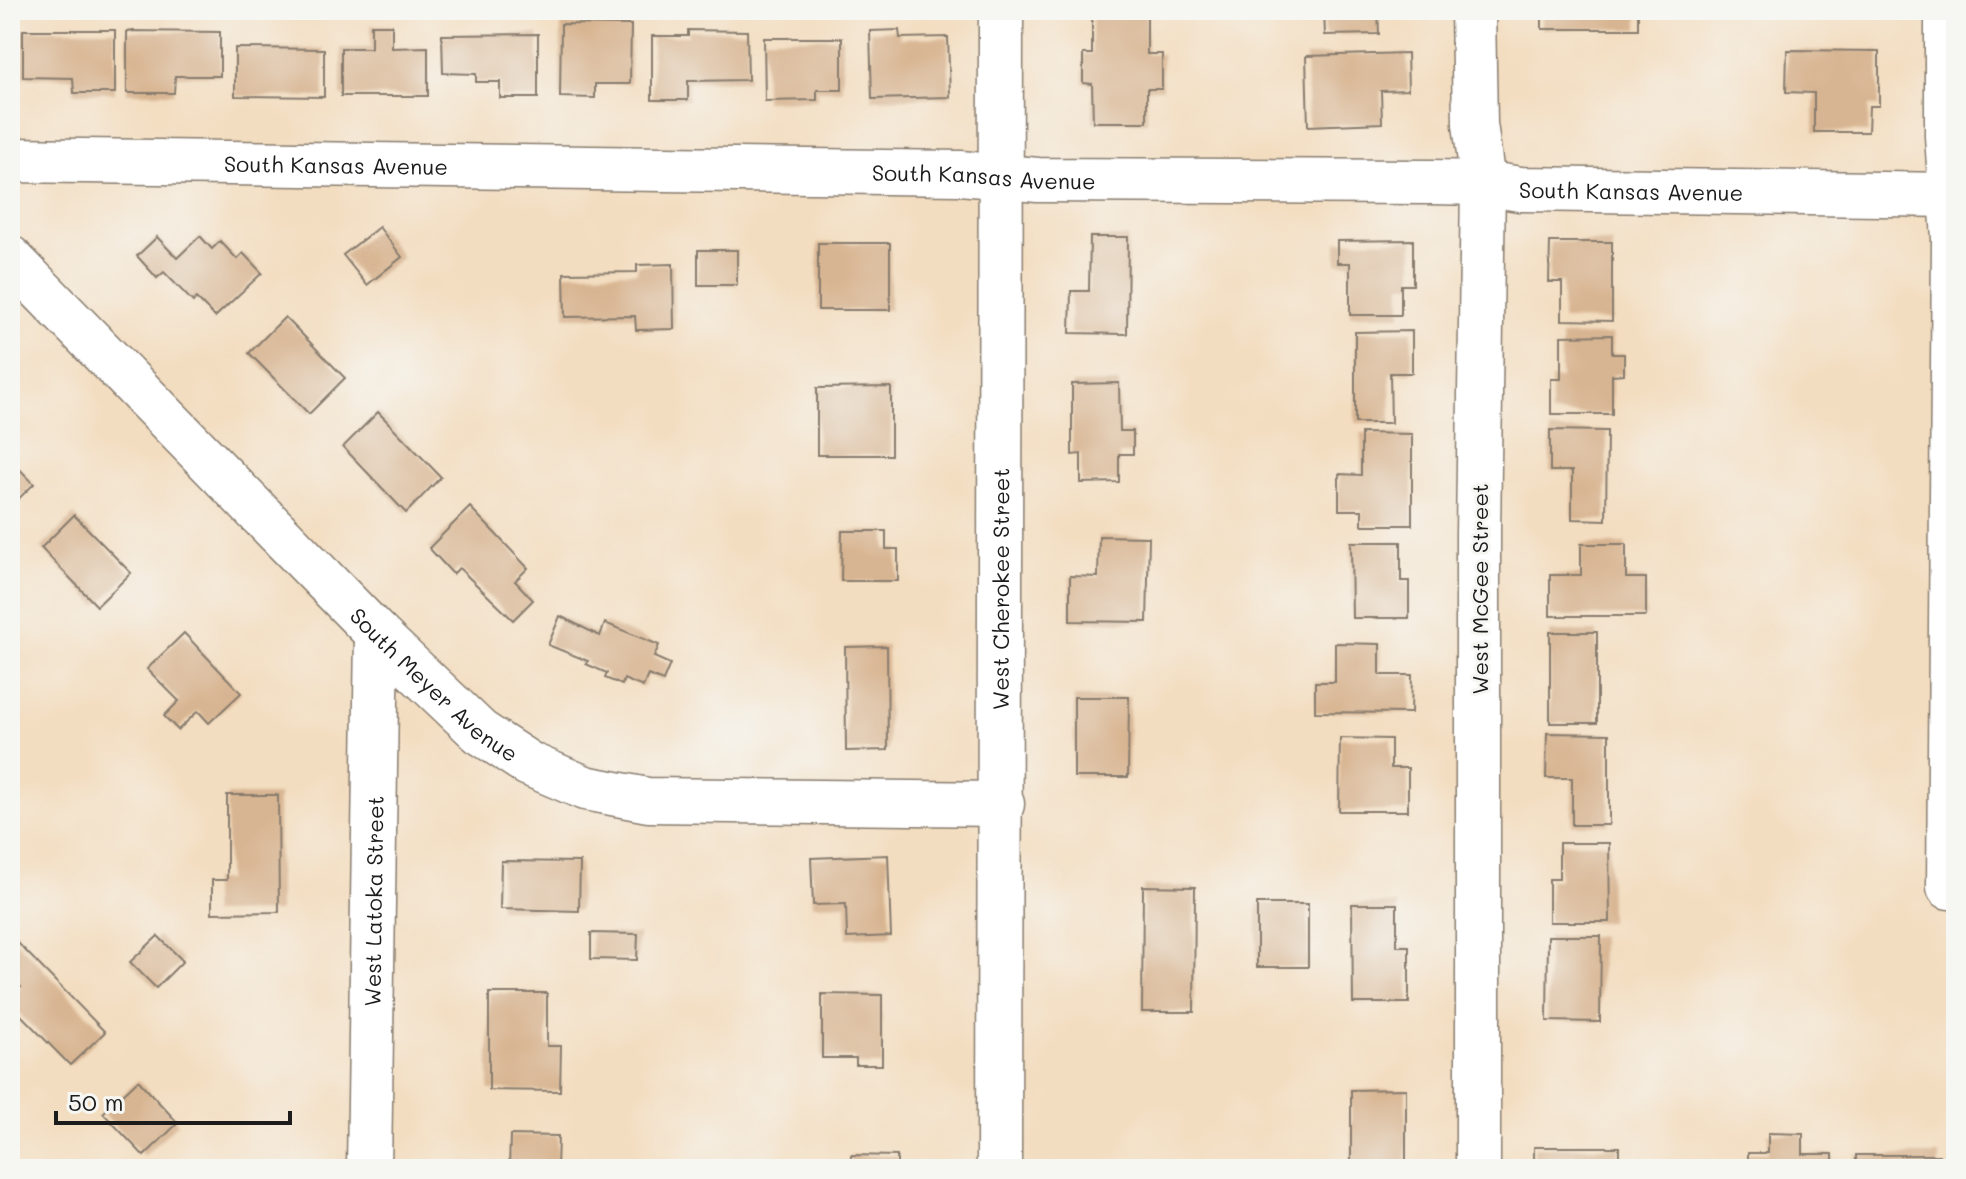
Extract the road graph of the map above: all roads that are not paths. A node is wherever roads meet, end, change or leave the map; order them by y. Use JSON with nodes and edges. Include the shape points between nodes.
{"nodes":[{"id":1,"x":1001,"y":10,"type":"edge"},
{"id":2,"x":1473,"y":10,"type":"edge"},
{"id":3,"x":1947,"y":10,"type":"edge"},
{"id":4,"x":10,"y":160,"type":"edge"},
{"id":5,"x":1002,"y":175,"type":"junction"},
{"id":6,"x":1483,"y":183,"type":"junction"},
{"id":7,"x":1954,"y":195,"type":"edge"},
{"id":8,"x":10,"y":258,"type":"edge"},
{"id":9,"x":377,"y":634,"type":"junction"},
{"id":10,"x":1002,"y":804,"type":"junction"},
{"id":11,"x":1949,"y":887,"type":"dead end"},
{"id":12,"x":369,"y":1169,"type":"edge"},
{"id":13,"x":999,"y":1169,"type":"edge"},
{"id":14,"x":1478,"y":1169,"type":"edge"}],
"edges":[{"from":1,"to":5,"type":"street","name":"West Cherokee Street"},
{"from":2,"to":6,"type":"street","name":"West McGee Street","via":[[1475,124]]},
{"from":3,"to":7,"type":"street","via":[[1947,136]]},
{"from":4,"to":5,"type":"street","name":"South Kansas Avenue"},
{"from":5,"to":6,"type":"street","name":"South Kansas Avenue","via":[[1038,180]]},
{"from":5,"to":10,"type":"street","name":"West Cherokee Street"},
{"from":6,"to":7,"type":"street","name":"South Kansas Avenue","via":[[1520,189]]},
{"from":6,"to":14,"type":"street","name":"West McGee Street"},
{"from":7,"to":11,"type":"street"},
{"from":8,"to":9,"type":"street","name":"South Meyer Avenue"},
{"from":9,"to":10,"type":"street","name":"South Meyer Avenue","via":[[480,732],[529,764],[585,788],[680,802]]},
{"from":9,"to":12,"type":"street","name":"West Latoka Street"},
{"from":10,"to":13,"type":"street","name":"West Cherokee Street"}]}
